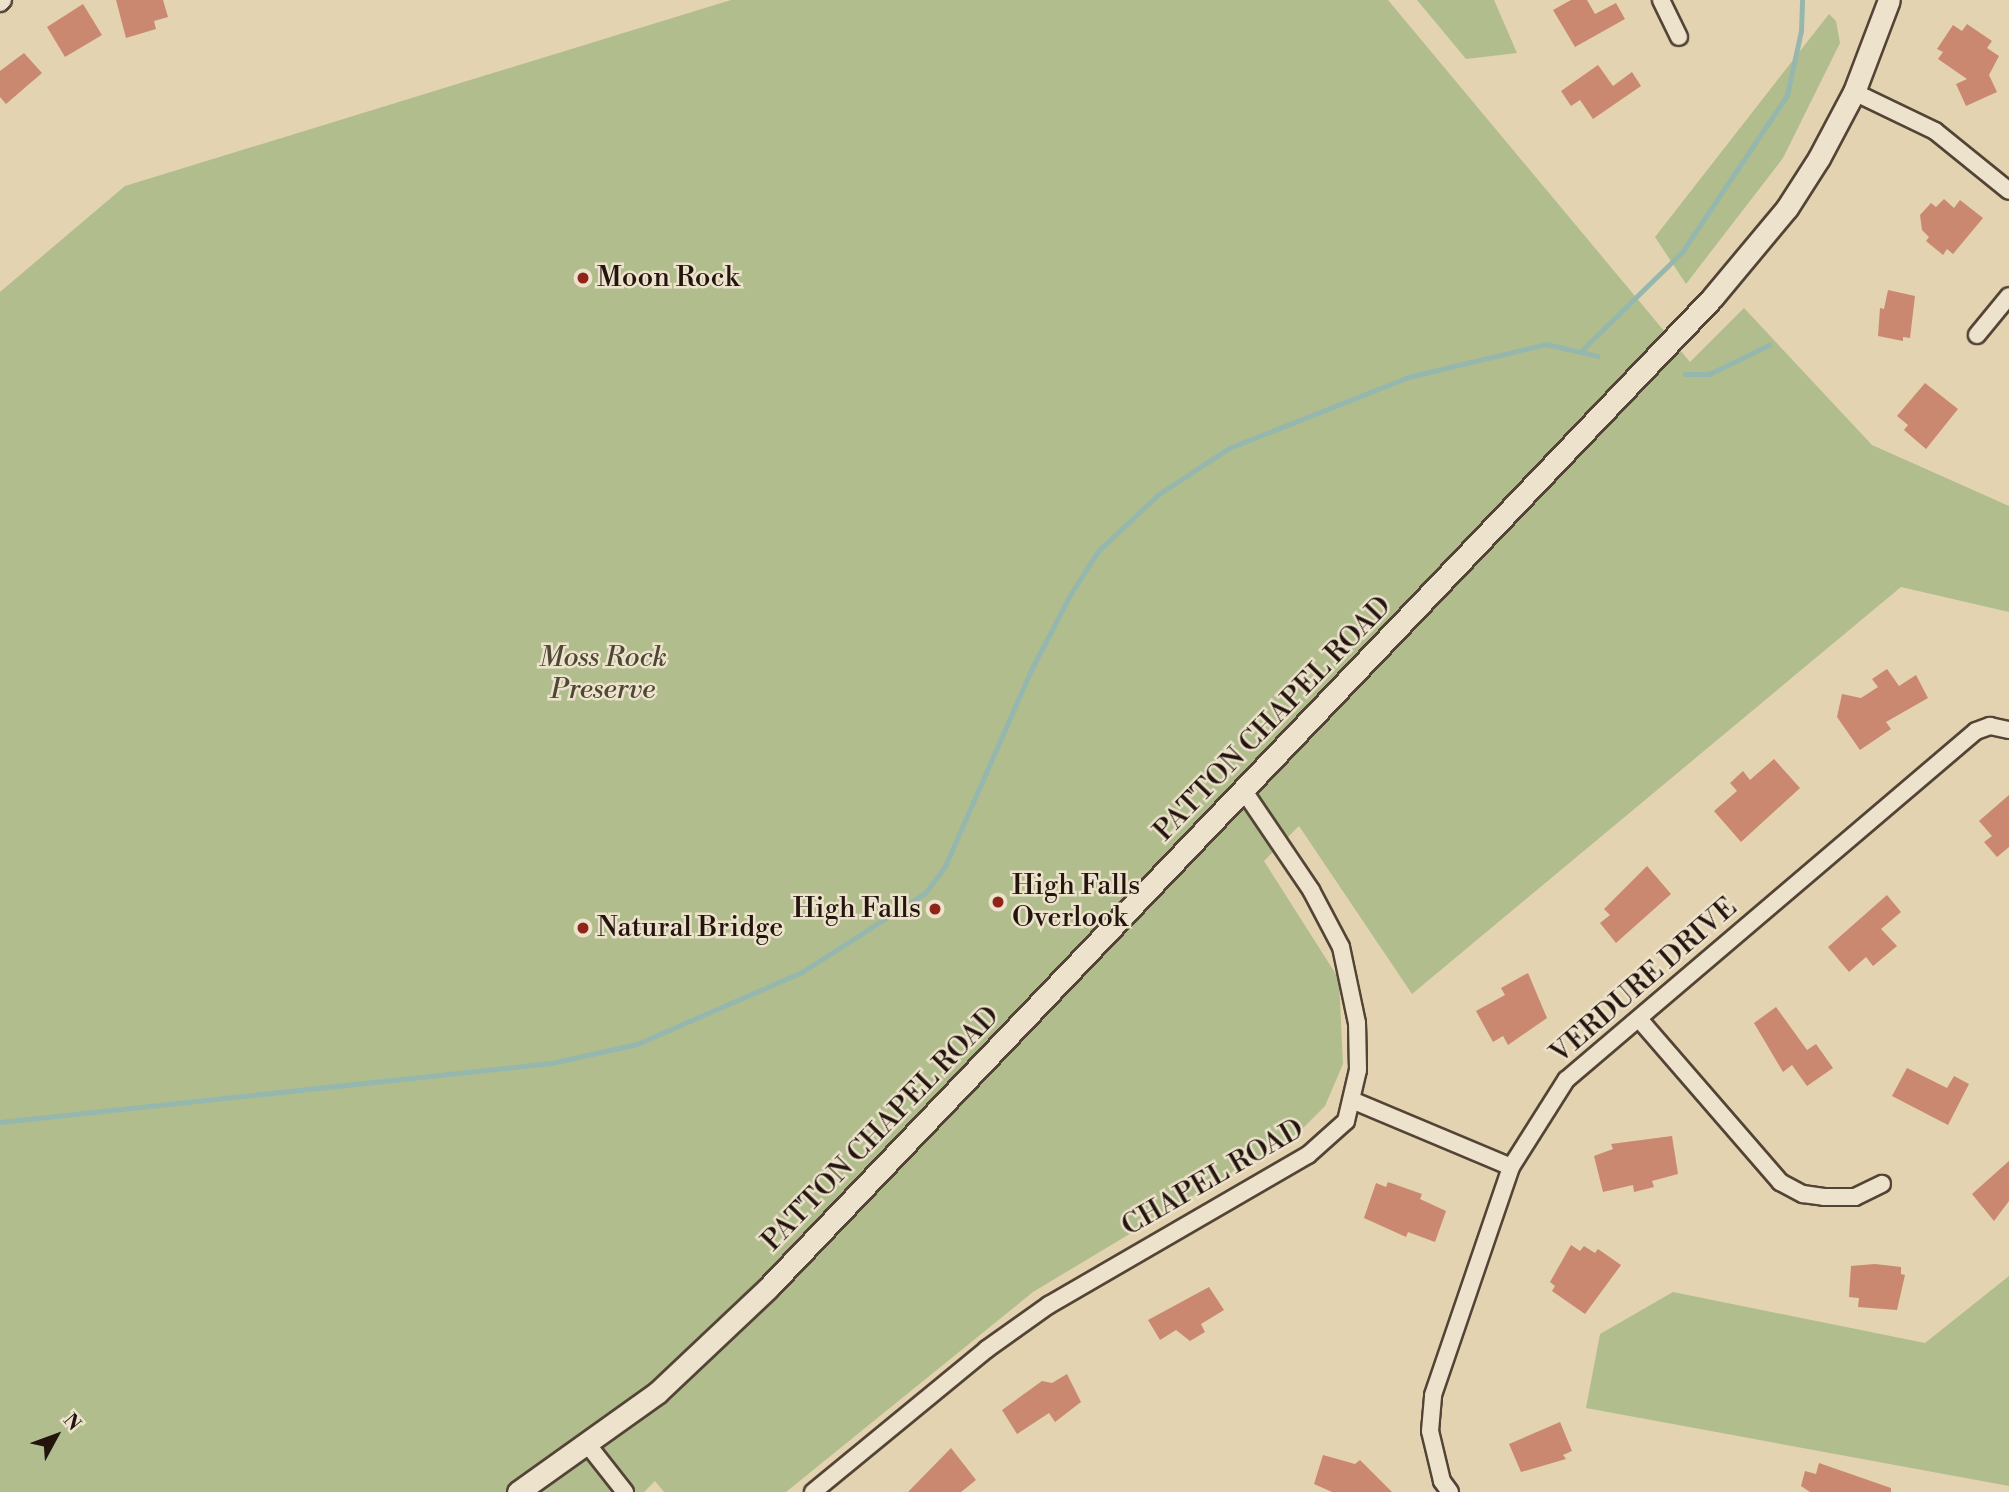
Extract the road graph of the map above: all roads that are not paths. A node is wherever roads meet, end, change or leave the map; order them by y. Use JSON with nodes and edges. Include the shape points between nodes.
{"nodes":[{"id":1,"x":1661,"y":0,"type":"edge"},
{"id":2,"x":1889,"y":0,"type":"edge"},
{"id":3,"x":1679,"y":37,"type":"dead end"},
{"id":4,"x":1854,"y":92,"type":"junction"},
{"id":5,"x":2009,"y":191,"type":"edge"},
{"id":6,"x":2009,"y":296,"type":"edge"},
{"id":7,"x":1977,"y":335,"type":"dead end"},
{"id":8,"x":2006,"y":728,"type":"edge"},
{"id":9,"x":1244,"y":791,"type":"junction"},
{"id":10,"x":1639,"y":1019,"type":"junction"},
{"id":11,"x":1354,"y":1101,"type":"junction"},
{"id":12,"x":1511,"y":1167,"type":"junction"},
{"id":13,"x":1882,"y":1184,"type":"dead end"},
{"id":14,"x":588,"y":1445,"type":"junction"},
{"id":15,"x":518,"y":1492,"type":"edge"},
{"id":16,"x":625,"y":1492,"type":"edge"},
{"id":17,"x":813,"y":1492,"type":"edge"},
{"id":18,"x":1450,"y":1492,"type":"edge"}],
"edges":[{"from":1,"to":3,"type":"street"},
{"from":2,"to":4,"type":"street","name":"PATTON CHAPEL ROAD"},
{"from":4,"to":5,"type":"street","via":[[1935,131]]},
{"from":4,"to":9,"type":"street","name":"PATTON CHAPEL ROAD","via":[[1819,158],[1751,255]]},
{"from":6,"to":7,"type":"street"},
{"from":8,"to":10,"type":"street","name":"VERDURE DRIVE","via":[[1976,731]]},
{"from":9,"to":11,"type":"street","name":"CHAPEL ROAD","via":[[1311,890],[1340,947],[1357,1023]]},
{"from":9,"to":14,"type":"street","name":"PATTON CHAPEL ROAD","via":[[768,1288],[658,1392]]},
{"from":10,"to":12,"type":"street","name":"VERDURE DRIVE","via":[[1566,1080]]},
{"from":10,"to":13,"type":"street","via":[[1780,1182],[1803,1194],[1824,1197],[1855,1197]]},
{"from":11,"to":12,"type":"street"},
{"from":11,"to":17,"type":"street","name":"CHAPEL ROAD","via":[[1346,1121],[1308,1156],[1049,1305],[987,1349]]},
{"from":12,"to":18,"type":"street","name":"VERDURE DRIVE","via":[[1433,1395],[1430,1431],[1442,1481]]},
{"from":14,"to":15,"type":"street","name":"PATTON CHAPEL ROAD"},
{"from":14,"to":16,"type":"street"}]}
